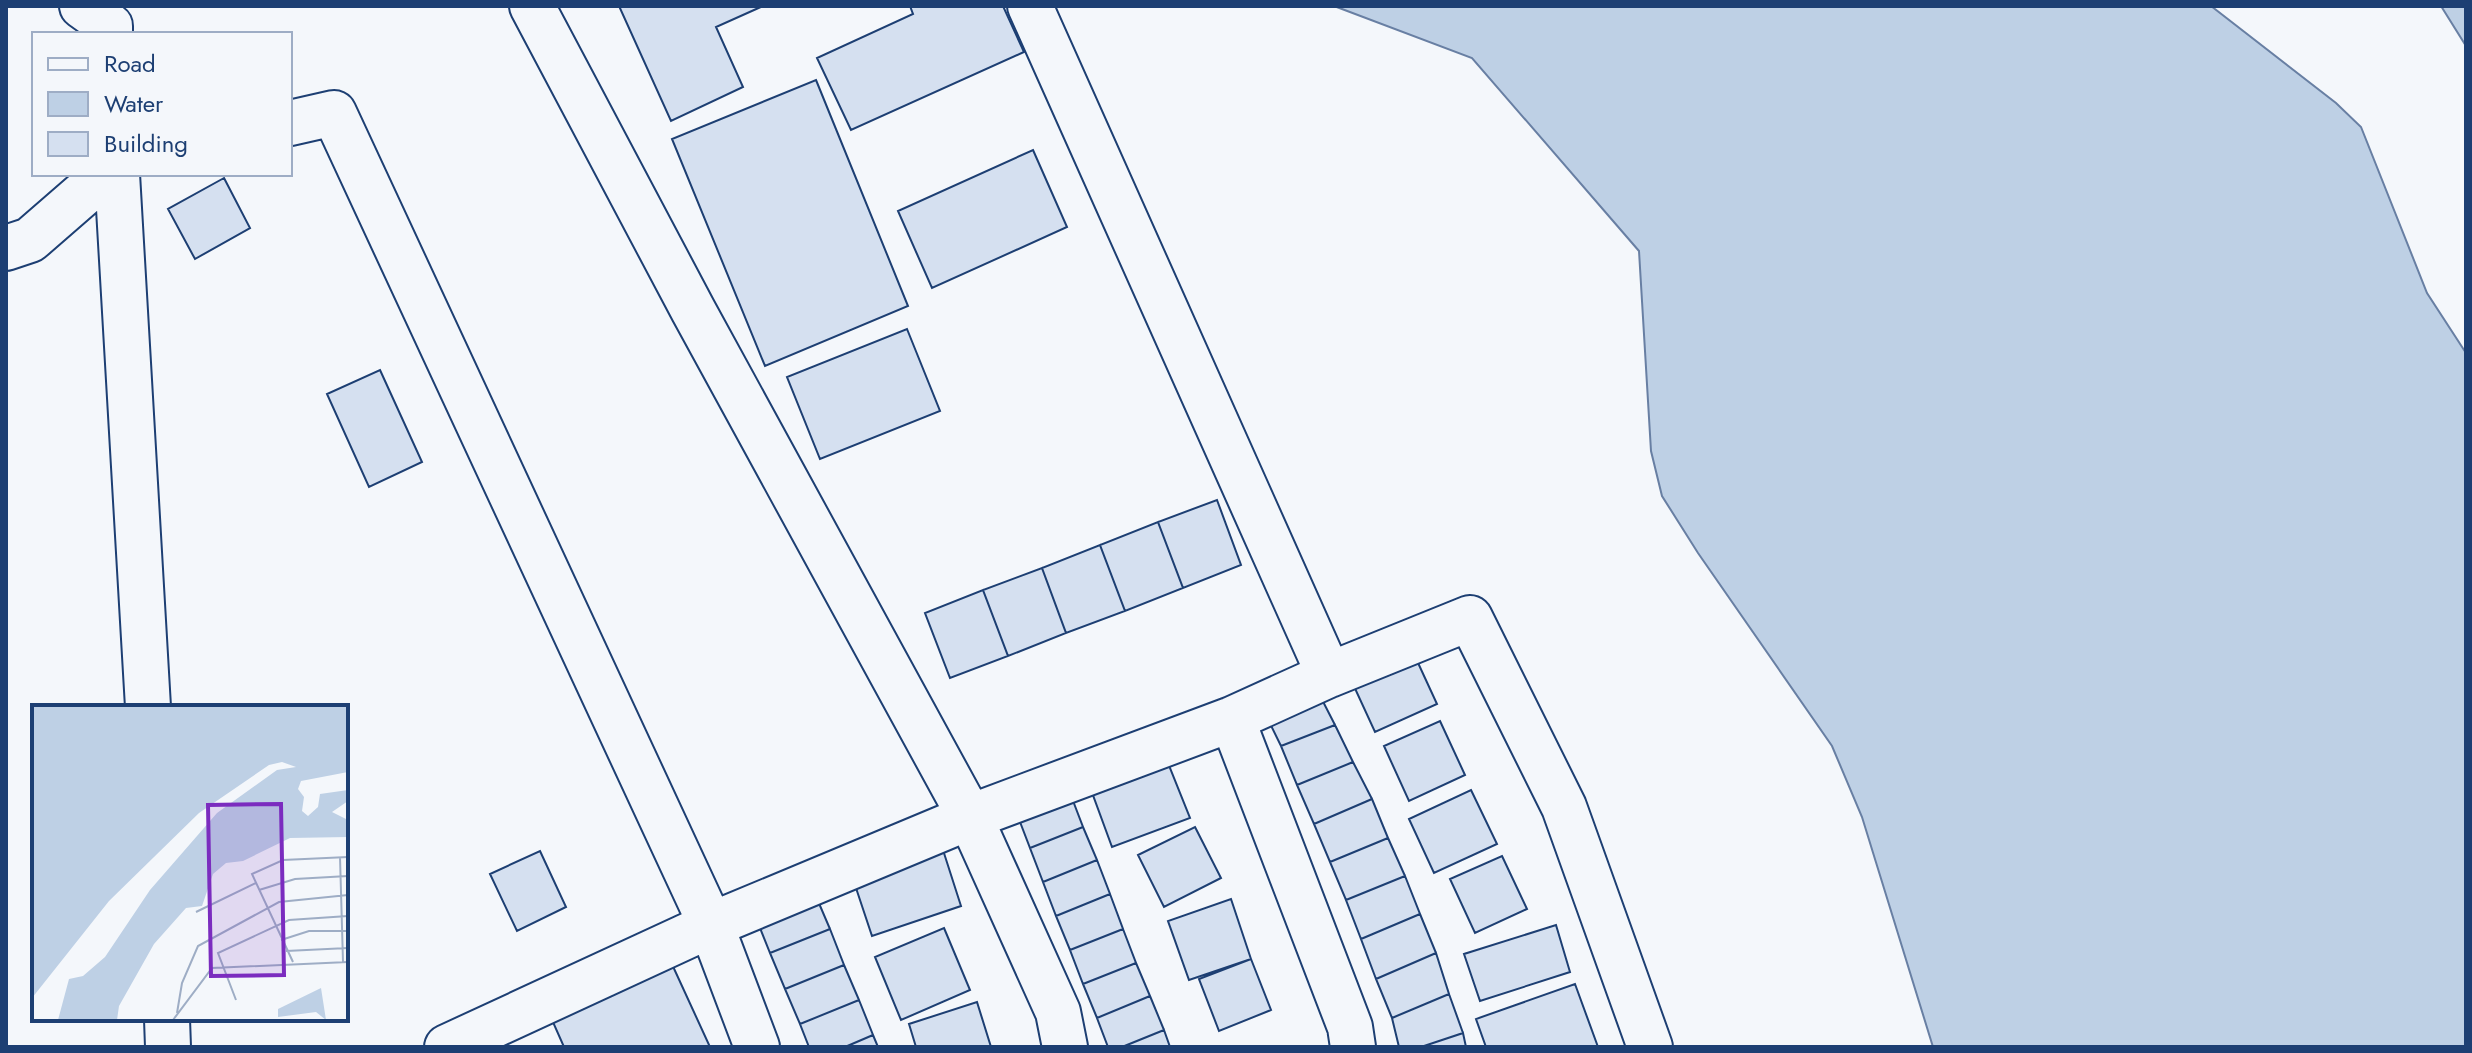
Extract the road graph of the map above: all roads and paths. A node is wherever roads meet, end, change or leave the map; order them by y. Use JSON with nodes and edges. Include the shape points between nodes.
{"nodes":[{"id":1,"x":82,"y":6,"type":"edge"},
{"id":2,"x":532,"y":6,"type":"edge"},
{"id":3,"x":1030,"y":6,"type":"edge"},
{"id":4,"x":110,"y":32,"type":"edge"},
{"id":5,"x":292,"y":123,"type":"edge"},
{"id":6,"x":104,"y":176,"type":"edge"},
{"id":7,"x":117,"y":176,"type":"edge"},
{"id":8,"x":6,"y":248,"type":"edge"},
{"id":9,"x":1329,"y":675,"type":"junction"},
{"id":10,"x":148,"y":705,"type":"edge"},
{"id":11,"x":1232,"y":719,"type":"junction"},
{"id":12,"x":970,"y":817,"type":"junction"},
{"id":13,"x":711,"y":925,"type":"junction"},
{"id":14,"x":167,"y":1021,"type":"edge"},
{"id":15,"x":509,"y":1034,"type":"edge"},
{"id":16,"x":168,"y":1047,"type":"edge"},
{"id":17,"x":447,"y":1047,"type":"edge"},
{"id":18,"x":757,"y":1047,"type":"edge"},
{"id":19,"x":1065,"y":1047,"type":"edge"},
{"id":20,"x":1353,"y":1047,"type":"edge"},
{"id":21,"x":1650,"y":1047,"type":"edge"}],
"edges":[{"from":1,"to":4,"type":"street","via":[[110,26]]},
{"from":2,"to":12,"type":"street"},
{"from":3,"to":9,"type":"street"},
{"from":5,"to":13,"type":"street","via":[[334,113]]},
{"from":6,"to":8,"type":"street","via":[[30,240]]},
{"from":7,"to":10,"type":"street"},
{"from":9,"to":11,"type":"street"},
{"from":9,"to":21,"type":"street","via":[[1470,618],[1564,807]]},
{"from":11,"to":12,"type":"street"},
{"from":11,"to":20,"type":"street","via":[[1350,1027]]},
{"from":12,"to":13,"type":"street"},
{"from":12,"to":19,"type":"street","via":[[1058,1012]]},
{"from":13,"to":15,"type":"street"},
{"from":13,"to":18,"type":"street"},
{"from":14,"to":16,"type":"street"},
{"from":15,"to":17,"type":"street"}]}
